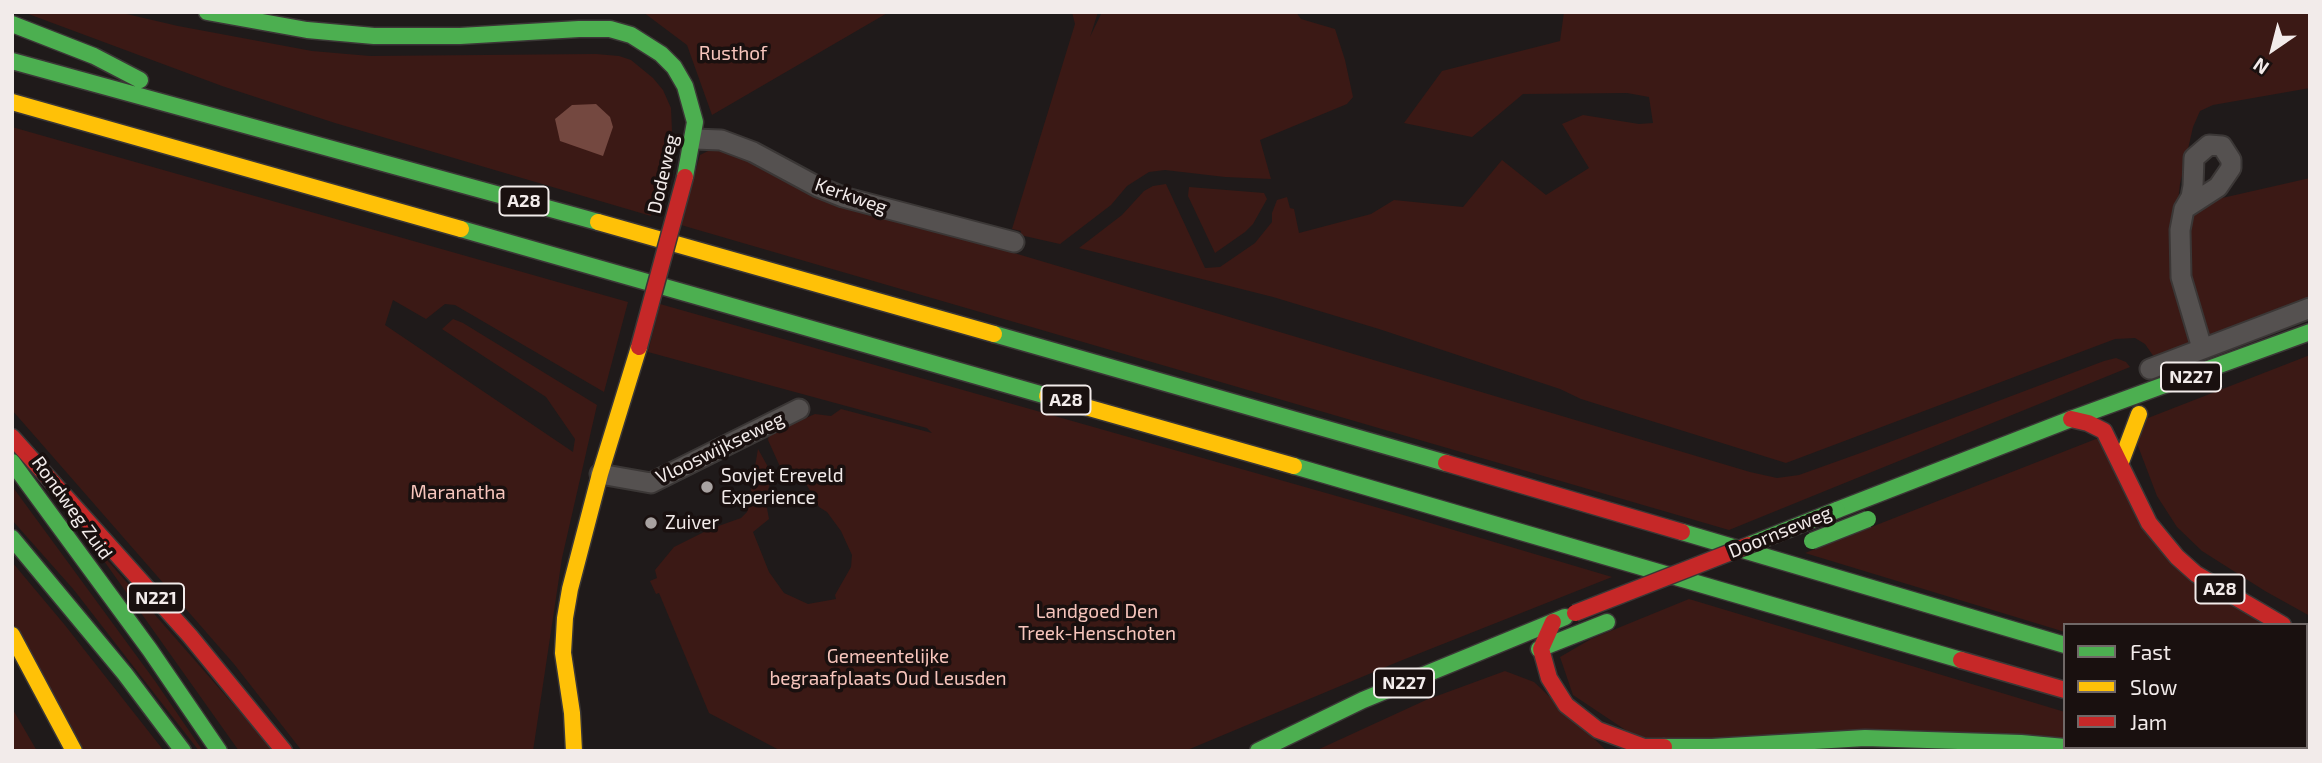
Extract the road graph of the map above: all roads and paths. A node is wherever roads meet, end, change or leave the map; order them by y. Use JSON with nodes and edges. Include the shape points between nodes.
{"nodes":[{"id":1,"x":208,"y":12,"type":"edge"},
{"id":2,"x":12,"y":24,"type":"edge"},
{"id":3,"x":12,"y":61,"type":"edge"},
{"id":4,"x":12,"y":102,"type":"edge"},
{"id":5,"x":196,"y":110,"type":"junction"},
{"id":6,"x":694,"y":139,"type":"junction"},
{"id":7,"x":2184,"y":209,"type":"dead end"},
{"id":8,"x":1014,"y":242,"type":"dead end"},
{"id":9,"x":2310,"y":308,"type":"edge"},
{"id":10,"x":2310,"y":332,"type":"edge"},
{"id":11,"x":2310,"y":346,"type":"edge"},
{"id":12,"x":2202,"y":348,"type":"junction"},
{"id":13,"x":2150,"y":369,"type":"dead end"},
{"id":14,"x":2210,"y":386,"type":"dead end"},
{"id":15,"x":799,"y":409,"type":"dead end"},
{"id":16,"x":2071,"y":419,"type":"junction"},
{"id":17,"x":2101,"y":429,"type":"junction"},
{"id":18,"x":12,"y":436,"type":"edge"},
{"id":19,"x":2079,"y":437,"type":"dead end"},
{"id":20,"x":12,"y":462,"type":"edge"},
{"id":21,"x":2121,"y":462,"type":"junction"},
{"id":22,"x":600,"y":474,"type":"junction"},
{"id":23,"x":1874,"y":517,"type":"dead end"},
{"id":24,"x":12,"y":538,"type":"edge"},
{"id":25,"x":580,"y":554,"type":"junction"},
{"id":26,"x":1682,"y":593,"type":"dead end"},
{"id":27,"x":1613,"y":620,"type":"dead end"},
{"id":28,"x":1553,"y":622,"type":"junction"},
{"id":29,"x":2280,"y":623,"type":"edge"},
{"id":30,"x":12,"y":635,"type":"edge"},
{"id":31,"x":579,"y":641,"type":"dead end"},
{"id":32,"x":2063,"y":644,"type":"edge"},
{"id":33,"x":1535,"y":651,"type":"junction"},
{"id":34,"x":581,"y":664,"type":"dead end"},
{"id":35,"x":2063,"y":689,"type":"edge"},
{"id":36,"x":2063,"y":747,"type":"edge"},
{"id":37,"x":2086,"y":749,"type":"edge"},
{"id":38,"x":74,"y":751,"type":"edge"},
{"id":39,"x":183,"y":751,"type":"edge"},
{"id":40,"x":219,"y":751,"type":"edge"},
{"id":41,"x":284,"y":751,"type":"edge"},
{"id":42,"x":574,"y":751,"type":"edge"},
{"id":43,"x":588,"y":751,"type":"edge"},
{"id":44,"x":1258,"y":751,"type":"edge"},
{"id":45,"x":2106,"y":751,"type":"edge"}],
"edges":[{"from":1,"to":6,"type":"main road","name":"Dodeweg","via":[[307,30],[374,36],[610,29],[648,44],[674,68],[691,100]]},
{"from":2,"to":5,"type":"main road","number":"A28","via":[[94,56]]},
{"from":3,"to":5,"type":"main road","number":"A28"},
{"from":4,"to":35,"type":"main road","number":"A28","via":[[1534,534]]},
{"from":5,"to":32,"type":"main road","number":"A28","via":[[852,293]]},
{"from":6,"to":8,"type":"street","name":"Kerkweg","via":[[721,139],[843,197]]},
{"from":6,"to":22,"type":"main road","name":"Dodeweg","bridge":true},
{"from":7,"to":12,"type":"street","via":[[2180,270]]},
{"from":9,"to":12,"type":"street"},
{"from":10,"to":16,"type":"main road","name":"Doornseweg","number":"N227"},
{"from":11,"to":14,"type":"main road","number":"N227"},
{"from":12,"to":13,"type":"street"},
{"from":15,"to":22,"type":"street","name":"Vlooswijkseweg","via":[[651,483]]},
{"from":16,"to":17,"type":"main road"},
{"from":16,"to":28,"type":"main road","name":"Doornseweg","number":"N227","bridge":true},
{"from":17,"to":19,"type":"main road"},
{"from":17,"to":21,"type":"main road","number":"A28"},
{"from":17,"to":21,"type":"main road","via":[[2145,412]]},
{"from":18,"to":41,"type":"main road","number":"N221","via":[[190,636]]},
{"from":20,"to":40,"type":"main road","name":"Rondweg Zuid","number":"N221"},
{"from":21,"to":29,"type":"main road","number":"A28","via":[[2150,523],[2177,557],[2196,574]]},
{"from":22,"to":25,"type":"main road","name":"Dodeweg"},
{"from":23,"to":26,"type":"main road","name":"Doornseweg","bridge":true},
{"from":24,"to":39,"type":"main road"},
{"from":25,"to":31,"type":"main road","name":"Dodeweg"},
{"from":25,"to":42,"type":"main road","name":"Dodeweg","via":[[563,639]]},
{"from":27,"to":33,"type":"main road"},
{"from":28,"to":33,"type":"main road"},
{"from":28,"to":44,"type":"main road","name":"Doornseweg","number":"N227","via":[[1363,700]]},
{"from":30,"to":38,"type":"main road"},
{"from":33,"to":36,"type":"main road","via":[[1566,705],[1598,730],[1644,747],[1865,738]]},
{"from":34,"to":43,"type":"main road"},
{"from":37,"to":45,"type":"main road"}]}
